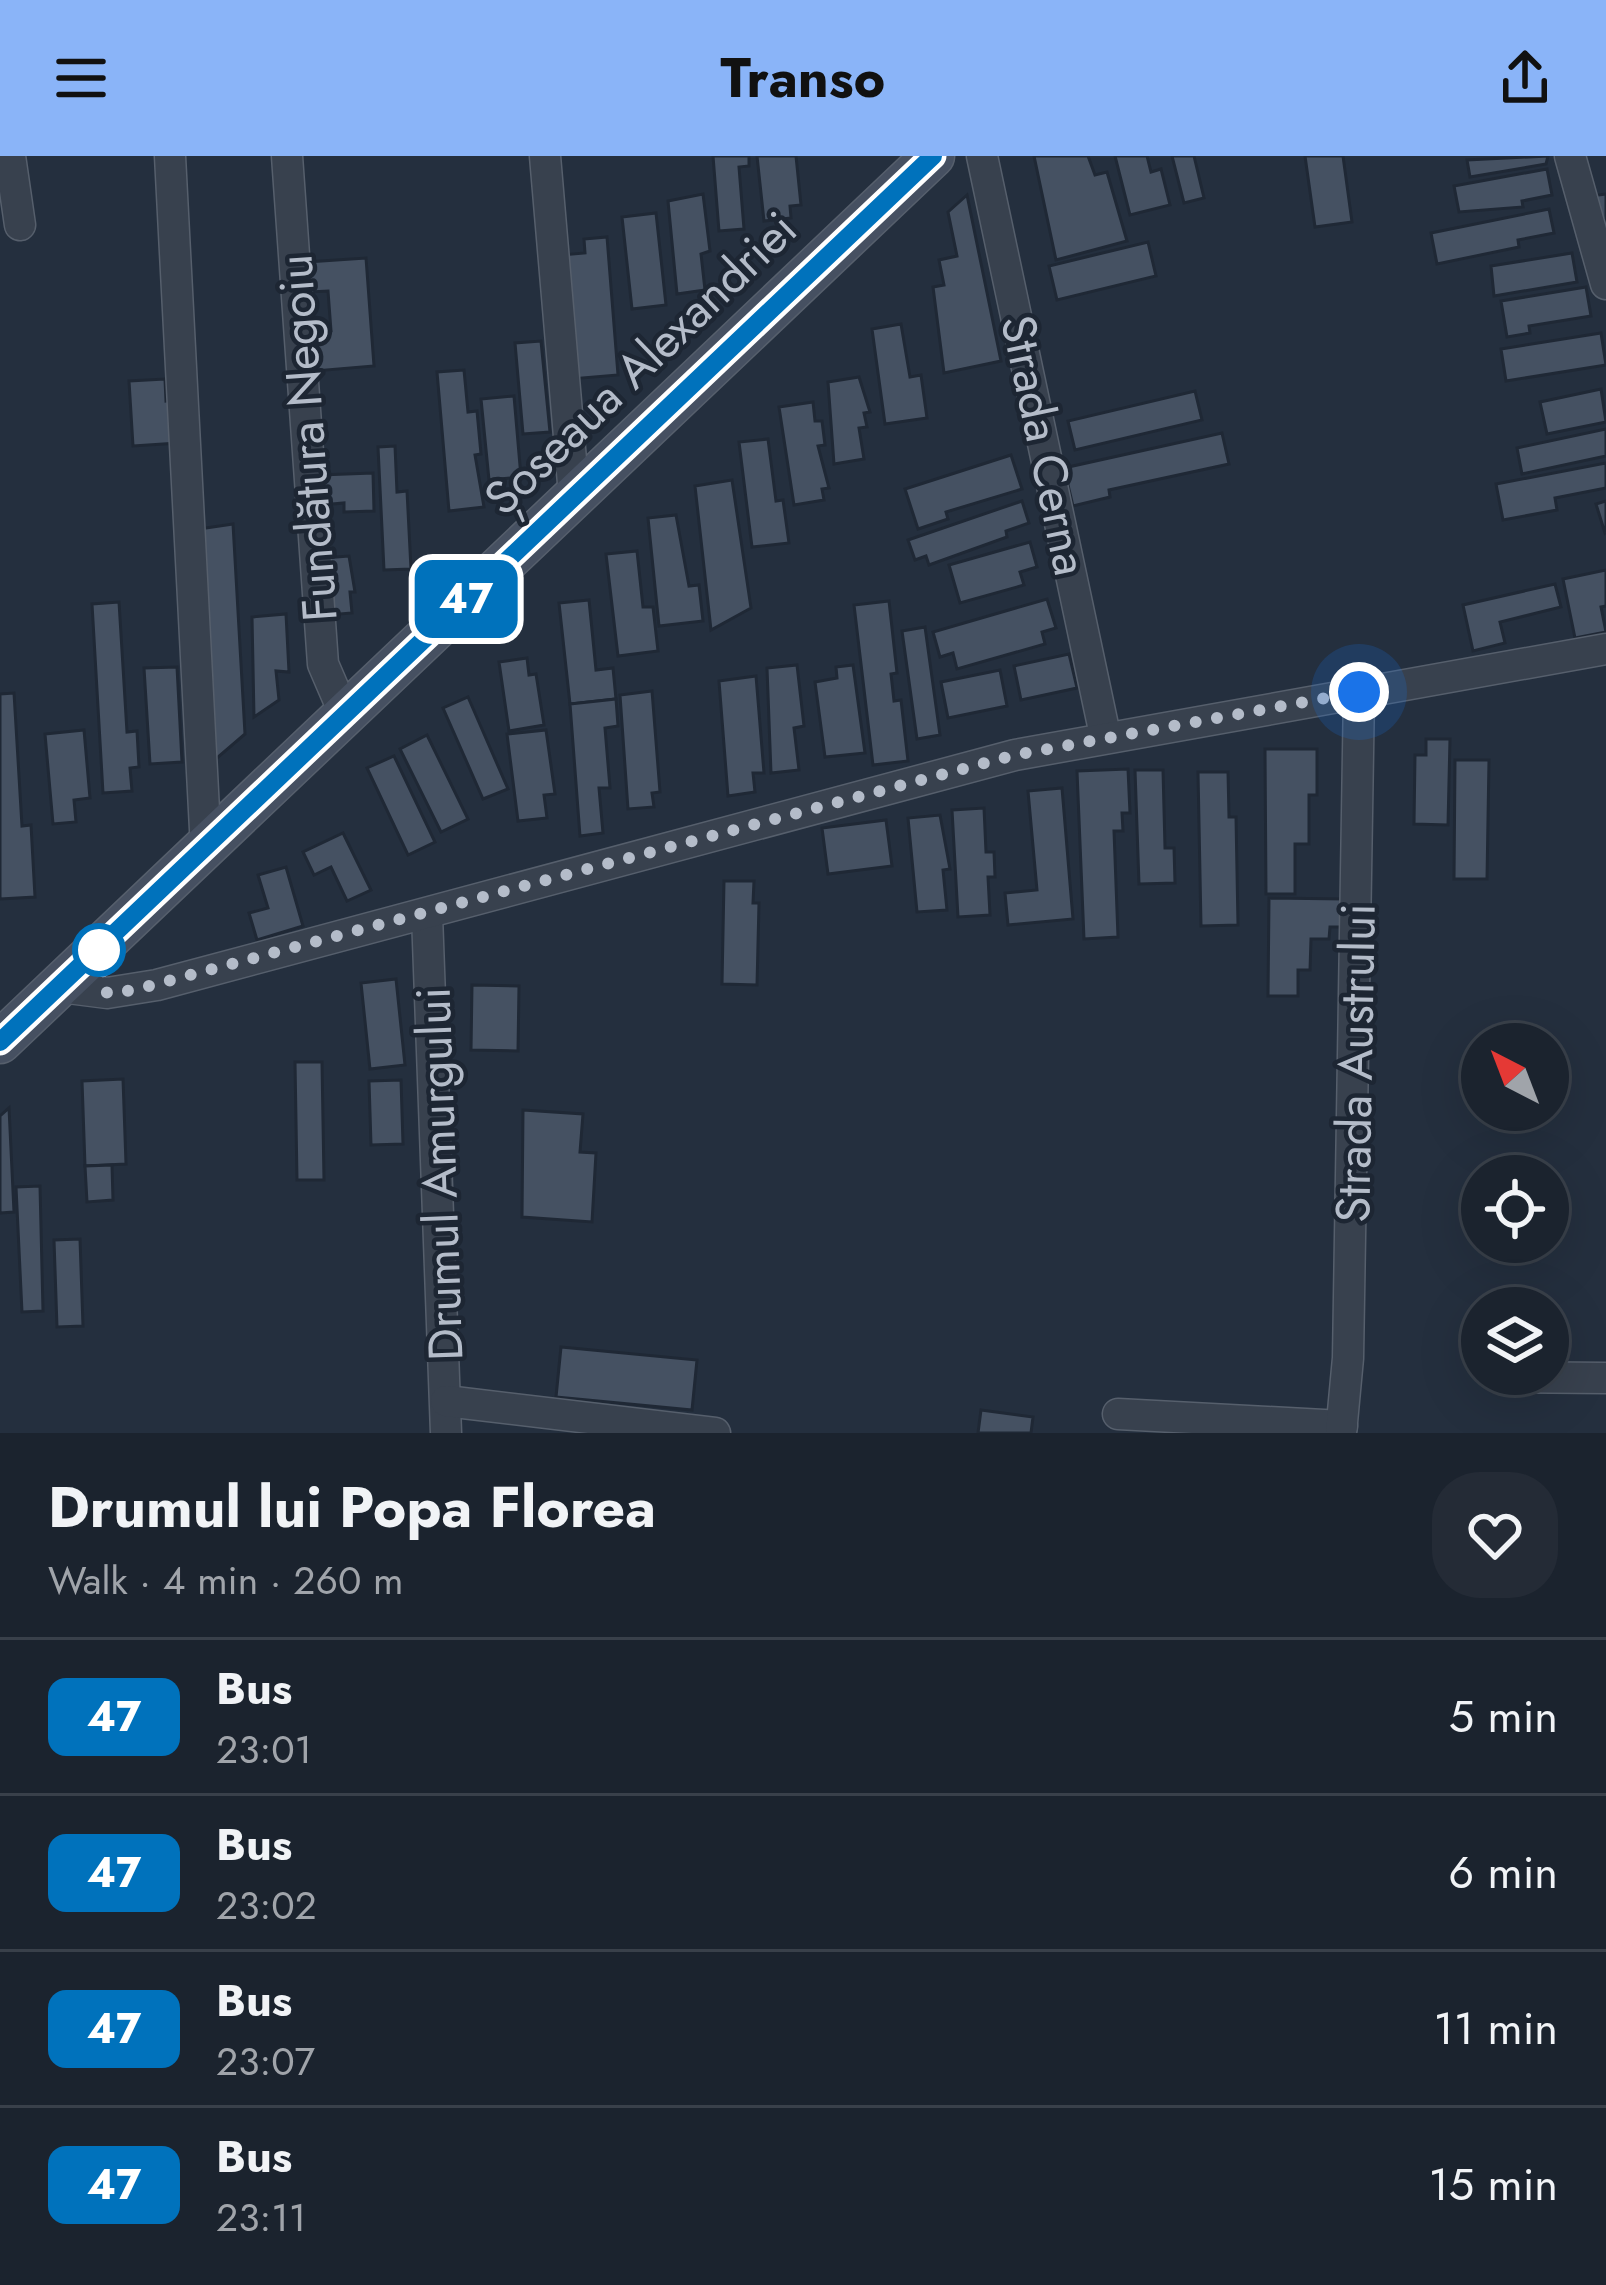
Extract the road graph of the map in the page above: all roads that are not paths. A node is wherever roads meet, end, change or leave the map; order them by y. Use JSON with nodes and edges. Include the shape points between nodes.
{"nodes":[{"id":1,"x":10,"y":156,"type":"edge"},
{"id":2,"x":170,"y":156,"type":"edge"},
{"id":3,"x":287,"y":156,"type":"edge"},
{"id":4,"x":545,"y":156,"type":"edge"},
{"id":5,"x":933,"y":156,"type":"edge"},
{"id":6,"x":982,"y":156,"type":"edge"},
{"id":7,"x":1570,"y":156,"type":"edge"},
{"id":8,"x":20,"y":225,"type":"dead end"},
{"id":9,"x":1606,"y":284,"type":"edge"},
{"id":10,"x":574,"y":495,"type":"junction"},
{"id":11,"x":1606,"y":649,"type":"edge"},
{"id":12,"x":1359,"y":692,"type":"junction"},
{"id":13,"x":345,"y":715,"type":"junction"},
{"id":14,"x":1105,"y":735,"type":"junction"},
{"id":15,"x":206,"y":849,"type":"junction"},
{"id":16,"x":428,"y":915,"type":"junction"},
{"id":17,"x":32,"y":1004,"type":"edge"},
{"id":18,"x":0,"y":1042,"type":"edge"},
{"id":19,"x":1569,"y":1378,"type":"edge"},
{"id":20,"x":1606,"y":1378,"type":"edge"},
{"id":21,"x":446,"y":1402,"type":"junction"},
{"id":22,"x":1118,"y":1414,"type":"dead end"},
{"id":23,"x":1342,"y":1430,"type":"edge"},
{"id":24,"x":446,"y":1433,"type":"edge"},
{"id":25,"x":715,"y":1433,"type":"edge"}],
"edges":[{"from":1,"to":8,"type":"street"},
{"from":2,"to":15,"type":"street"},
{"from":3,"to":13,"type":"street","name":"Fundătura Negoiu","via":[[322,664]]},
{"from":4,"to":10,"type":"street"},
{"from":5,"to":10,"type":"main road","name":"Șoseaua Alexandriei"},
{"from":6,"to":14,"type":"street","name":"Strada Cerna"},
{"from":7,"to":9,"type":"street"},
{"from":10,"to":13,"type":"main road","name":"Șoseaua Alexandriei"},
{"from":11,"to":12,"type":"street"},
{"from":12,"to":14,"type":"street"},
{"from":12,"to":23,"type":"street","name":"Strada Austrului"},
{"from":13,"to":15,"type":"main road","name":"Șoseaua Alexandriei"},
{"from":14,"to":16,"type":"street"},
{"from":15,"to":17,"type":"main road","name":"Șoseaua Alexandriei"},
{"from":16,"to":17,"type":"street","via":[[134,990]]},
{"from":16,"to":21,"type":"street","name":"Drumul Amurgului"},
{"from":17,"to":18,"type":"main road","name":"Șoseaua Alexandriei"},
{"from":19,"to":20,"type":"street"},
{"from":21,"to":24,"type":"street","name":"Drumul Amurgului"},
{"from":21,"to":25,"type":"street"},
{"from":22,"to":23,"type":"street"}]}
